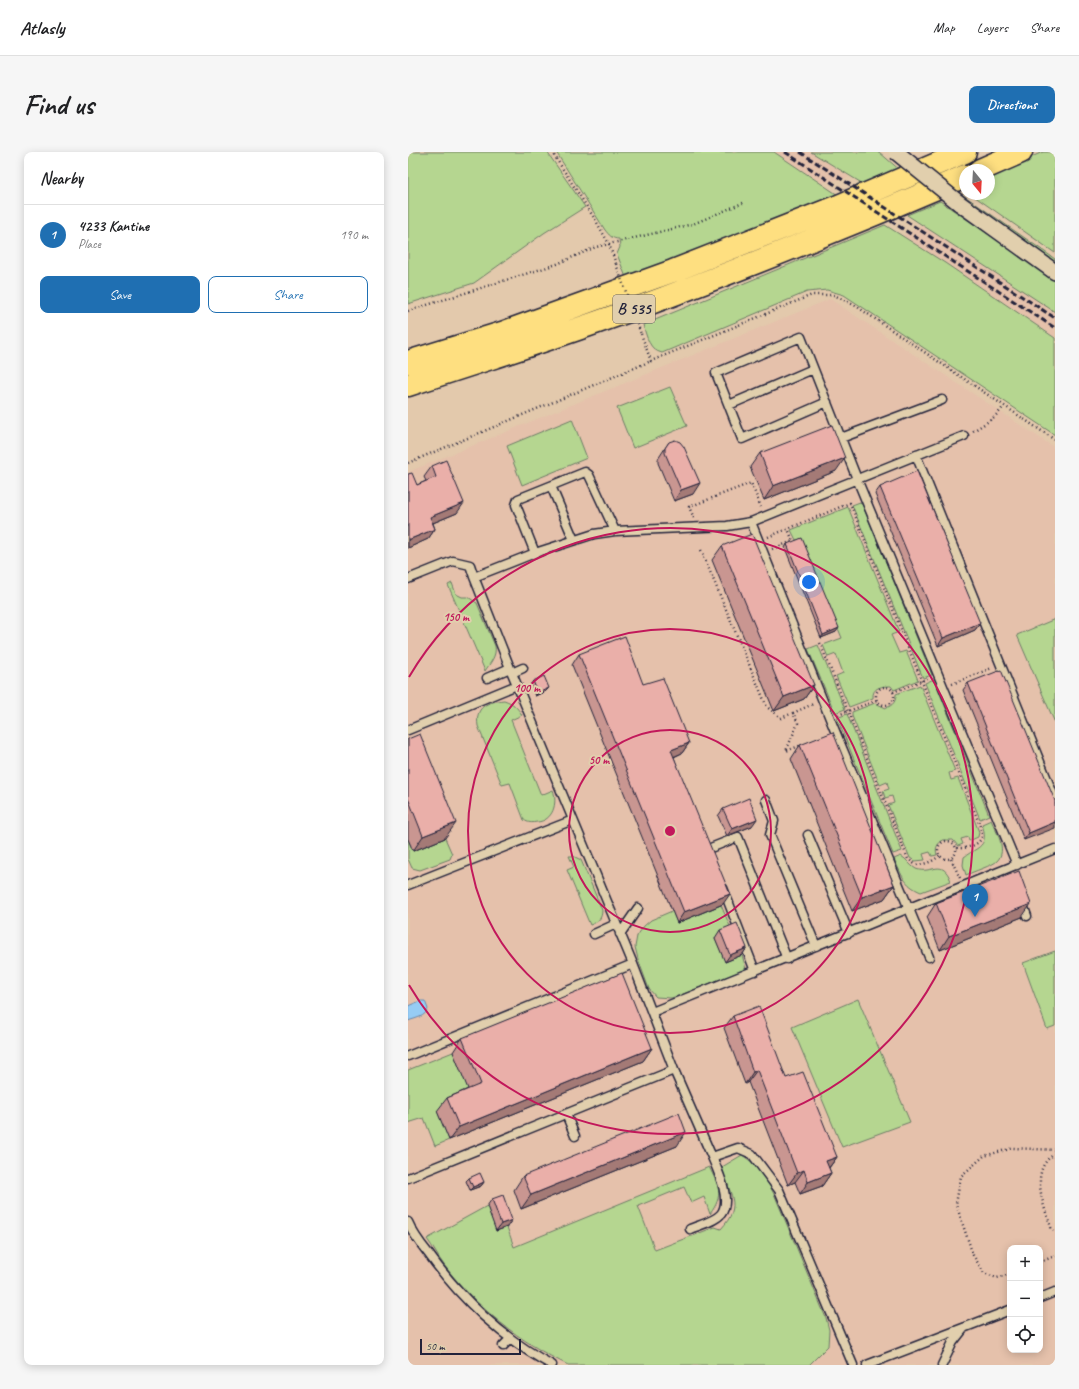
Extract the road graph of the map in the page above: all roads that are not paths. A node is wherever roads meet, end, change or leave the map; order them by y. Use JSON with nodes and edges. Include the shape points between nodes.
{"nodes":[{"id":1,"x":896,"y":152,"type":"edge"},
{"id":2,"x":965,"y":152,"type":"edge"},
{"id":3,"x":1021,"y":152,"type":"edge"},
{"id":4,"x":994,"y":164,"type":"edge"},
{"id":5,"x":959,"y":179,"type":"edge"},
{"id":6,"x":1055,"y":272,"type":"edge"},
{"id":7,"x":408,"y":362,"type":"edge"},
{"id":8,"x":813,"y":369,"type":"junction"},
{"id":9,"x":408,"y":385,"type":"edge"},
{"id":10,"x":942,"y":400,"type":"dead end"},
{"id":11,"x":827,"y":402,"type":"junction"},
{"id":12,"x":729,"y":405,"type":"junction"},
{"id":13,"x":964,"y":436,"type":"road end"},
{"id":14,"x":841,"y":438,"type":"junction"},
{"id":15,"x":916,"y":455,"type":"junction"},
{"id":16,"x":857,"y":479,"type":"junction"},
{"id":17,"x":551,"y":486,"type":"junction"},
{"id":18,"x":751,"y":522,"type":"junction"},
{"id":19,"x":616,"y":531,"type":"junction"},
{"id":20,"x":574,"y":540,"type":"junction"},
{"id":21,"x":535,"y":553,"type":"junction"},
{"id":22,"x":474,"y":577,"type":"junction"},
{"id":23,"x":408,"y":579,"type":"edge"},
{"id":24,"x":523,"y":668,"type":"dead end"},
{"id":25,"x":511,"y":671,"type":"junction"},
{"id":26,"x":487,"y":678,"type":"dead end"},
{"id":27,"x":517,"y":686,"type":"junction"},
{"id":28,"x":408,"y":730,"type":"edge"},
{"id":29,"x":1055,"y":799,"type":"edge"},
{"id":30,"x":766,"y":800,"type":"dead end"},
{"id":31,"x":573,"y":820,"type":"junction"},
{"id":32,"x":808,"y":834,"type":"dead end"},
{"id":33,"x":490,"y":843,"type":"dead end"},
{"id":34,"x":708,"y":849,"type":"edge"},
{"id":35,"x":1055,"y":849,"type":"edge"},
{"id":36,"x":493,"y":851,"type":"junction"},
{"id":37,"x":1018,"y":864,"type":"junction"},
{"id":38,"x":719,"y":878,"type":"edge"},
{"id":39,"x":408,"y":885,"type":"edge"},
{"id":40,"x":1019,"y":895,"type":"edge"},
{"id":41,"x":638,"y":908,"type":"dead end"},
{"id":42,"x":909,"y":908,"type":"junction"},
{"id":43,"x":1027,"y":916,"type":"edge"},
{"id":44,"x":616,"y":924,"type":"junction"},
{"id":45,"x":849,"y":932,"type":"junction"},
{"id":46,"x":594,"y":934,"type":"dead end"},
{"id":47,"x":620,"y":934,"type":"junction"},
{"id":48,"x":816,"y":946,"type":"junction"},
{"id":49,"x":929,"y":957,"type":"dead end"},
{"id":50,"x":786,"y":959,"type":"junction"},
{"id":51,"x":633,"y":964,"type":"junction"},
{"id":52,"x":755,"y":972,"type":"junction"},
{"id":53,"x":652,"y":1012,"type":"junction"},
{"id":54,"x":408,"y":1056,"type":"edge"},
{"id":55,"x":674,"y":1070,"type":"junction"},
{"id":56,"x":566,"y":1114,"type":"junction"},
{"id":57,"x":575,"y":1136,"type":"dead end"},
{"id":58,"x":712,"y":1157,"type":"junction"},
{"id":59,"x":408,"y":1178,"type":"edge"},
{"id":60,"x":408,"y":1222,"type":"edge"},
{"id":61,"x":690,"y":1229,"type":"dead end"},
{"id":62,"x":1055,"y":1292,"type":"edge"},
{"id":63,"x":1043,"y":1297,"type":"edge"},
{"id":64,"x":1007,"y":1311,"type":"edge"},
{"id":65,"x":965,"y":1327,"type":"junction"},
{"id":66,"x":510,"y":1339,"type":"junction"},
{"id":67,"x":503,"y":1346,"type":"dead end"},
{"id":68,"x":552,"y":1365,"type":"edge"},
{"id":69,"x":853,"y":1365,"type":"edge"},
{"id":70,"x":867,"y":1365,"type":"edge"},
{"id":71,"x":942,"y":1365,"type":"edge"}],
"edges":[{"from":1,"to":6,"type":"street","bridge":true,"via":[[959,203]]},
{"from":2,"to":7,"type":"highway","number":"B 535","via":[[836,207],[666,274],[502,333]]},
{"from":3,"to":4,"type":"highway"},
{"from":5,"to":9,"type":"highway","number":"B 535","via":[[856,223],[676,293],[546,340]]},
{"from":8,"to":11,"type":"lane"},
{"from":8,"to":12,"type":"lane"},
{"from":8,"to":12,"type":"lane","via":[[801,337],[716,373]]},
{"from":10,"to":14,"type":"lane"},
{"from":11,"to":12,"type":"lane","via":[[742,439]]},
{"from":11,"to":14,"type":"lane"},
{"from":13,"to":15,"type":"lane"},
{"from":14,"to":16,"type":"lane"},
{"from":15,"to":16,"type":"lane"},
{"from":15,"to":29,"type":"lane"},
{"from":16,"to":18,"type":"lane"},
{"from":16,"to":37,"type":"lane"},
{"from":17,"to":19,"type":"lane","via":[[585,472],[590,475]]},
{"from":17,"to":20,"type":"lane"},
{"from":17,"to":21,"type":"lane","via":[[518,499],[516,504]]},
{"from":18,"to":19,"type":"lane","via":[[727,526]]},
{"from":18,"to":42,"type":"lane"},
{"from":19,"to":20,"type":"lane"},
{"from":20,"to":21,"type":"lane"},
{"from":21,"to":22,"type":"lane"},
{"from":22,"to":23,"type":"lane","via":[[470,565],[452,561]]},
{"from":22,"to":25,"type":"lane"},
{"from":24,"to":25,"type":"lane"},
{"from":25,"to":26,"type":"lane"},
{"from":25,"to":27,"type":"lane"},
{"from":27,"to":28,"type":"lane","via":[[441,720]]},
{"from":27,"to":31,"type":"lane"},
{"from":30,"to":48,"type":"lane","via":[[774,820],[770,835]]},
{"from":31,"to":36,"type":"lane"},
{"from":31,"to":44,"type":"lane"},
{"from":32,"to":45,"type":"lane"},
{"from":33,"to":36,"type":"lane"},
{"from":34,"to":50,"type":"lane","via":[[738,837]]},
{"from":35,"to":37,"type":"lane"},
{"from":36,"to":39,"type":"lane"},
{"from":37,"to":42,"type":"lane","via":[[1010,871],[963,886]]},
{"from":38,"to":52,"type":"lane"},
{"from":40,"to":43,"type":"lane"},
{"from":41,"to":47,"type":"lane"},
{"from":42,"to":45,"type":"lane"},
{"from":42,"to":49,"type":"lane"},
{"from":44,"to":46,"type":"lane"},
{"from":44,"to":47,"type":"lane"},
{"from":45,"to":48,"type":"lane"},
{"from":47,"to":51,"type":"lane"},
{"from":48,"to":50,"type":"lane"},
{"from":50,"to":52,"type":"lane"},
{"from":51,"to":53,"type":"lane"},
{"from":51,"to":54,"type":"lane"},
{"from":52,"to":53,"type":"lane"},
{"from":53,"to":55,"type":"lane"},
{"from":55,"to":56,"type":"lane"},
{"from":55,"to":58,"type":"lane"},
{"from":56,"to":57,"type":"lane"},
{"from":56,"to":59,"type":"lane"},
{"from":58,"to":61,"type":"lane","via":[[720,1175],[726,1200],[724,1207],[721,1214],[713,1220]]},
{"from":58,"to":69,"type":"lane","via":[[738,1148],[752,1154],[779,1190]]},
{"from":60,"to":66,"type":"lane","via":[[443,1274]]},
{"from":62,"to":63,"type":"lane"},
{"from":64,"to":65,"type":"lane"},
{"from":65,"to":70,"type":"lane"},
{"from":65,"to":71,"type":"lane","via":[[953,1342]]},
{"from":66,"to":67,"type":"lane"},
{"from":66,"to":68,"type":"lane"}]}
